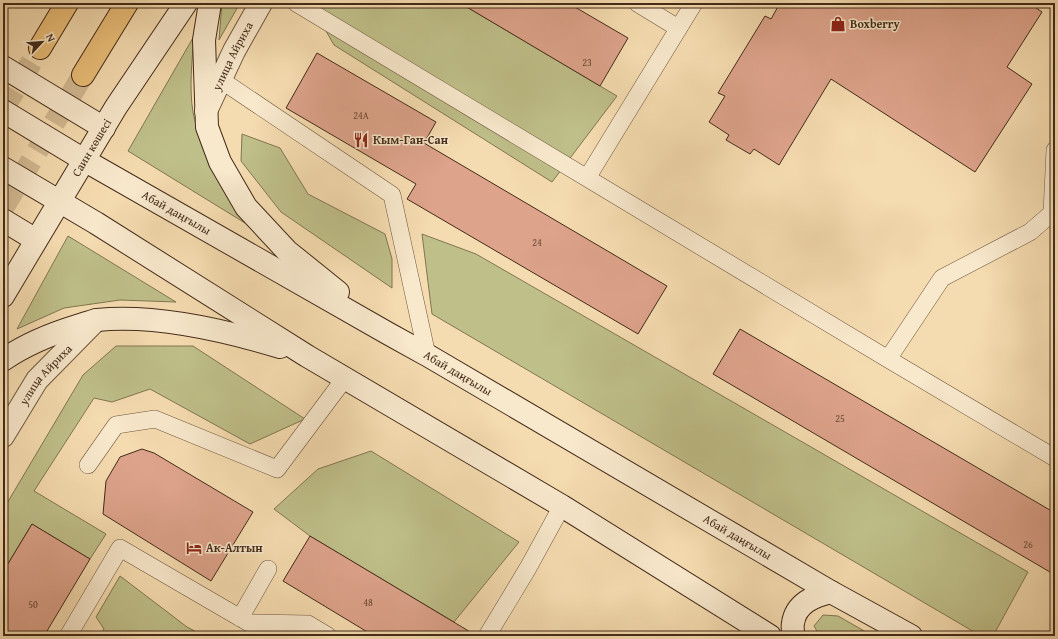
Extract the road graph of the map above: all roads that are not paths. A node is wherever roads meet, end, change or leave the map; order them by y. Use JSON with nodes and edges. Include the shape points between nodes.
{"nodes":[{"id":1,"x":67,"y":3,"type":"edge"},
{"id":2,"x":127,"y":3,"type":"edge"},
{"id":3,"x":186,"y":3,"type":"edge"},
{"id":4,"x":210,"y":3,"type":"edge"},
{"id":5,"x":261,"y":3,"type":"edge"},
{"id":6,"x":296,"y":3,"type":"edge"},
{"id":7,"x":637,"y":3,"type":"edge"},
{"id":8,"x":694,"y":3,"type":"edge"},
{"id":9,"x":678,"y":28,"type":"junction"},
{"id":10,"x":40,"y":48,"type":"tunnel mouth"},
{"id":11,"x":3,"y":67,"type":"edge"},
{"id":12,"x":83,"y":75,"type":"tunnel mouth"},
{"id":13,"x":221,"y":80,"type":"junction"},
{"id":14,"x":3,"y":111,"type":"edge"},
{"id":15,"x":206,"y":111,"type":"junction"},
{"id":16,"x":104,"y":128,"type":"junction"},
{"id":17,"x":1055,"y":150,"type":"edge"},
{"id":18,"x":84,"y":160,"type":"junction"},
{"id":19,"x":3,"y":168,"type":"edge"},
{"id":20,"x":587,"y":178,"type":"junction"},
{"id":21,"x":59,"y":200,"type":"junction"},
{"id":22,"x":3,"y":220,"type":"edge"},
{"id":23,"x":36,"y":240,"type":"junction"},
{"id":24,"x":3,"y":296,"type":"edge"},
{"id":25,"x":96,"y":320,"type":"junction"},
{"id":26,"x":388,"y":334,"type":"junction"},
{"id":27,"x":427,"y":354,"type":"junction"},
{"id":28,"x":308,"y":356,"type":"junction"},
{"id":29,"x":888,"y":359,"type":"junction"},
{"id":30,"x":3,"y":360,"type":"edge"},
{"id":31,"x":345,"y":378,"type":"junction"},
{"id":32,"x":3,"y":436,"type":"edge"},
{"id":33,"x":1055,"y":458,"type":"edge"},
{"id":34,"x":88,"y":465,"type":"dead end"},
{"id":35,"x":562,"y":506,"type":"junction"},
{"id":36,"x":268,"y":569,"type":"dead end"},
{"id":37,"x":831,"y":592,"type":"junction"},
{"id":38,"x":240,"y":618,"type":"junction"},
{"id":39,"x":283,"y":630,"type":"edge"},
{"id":40,"x":68,"y":636,"type":"edge"},
{"id":41,"x":328,"y":636,"type":"edge"},
{"id":42,"x":487,"y":636,"type":"edge"},
{"id":43,"x":770,"y":636,"type":"edge"},
{"id":44,"x":794,"y":636,"type":"edge"},
{"id":45,"x":911,"y":636,"type":"edge"}],
"edges":[{"from":1,"to":10,"type":"main road"},
{"from":2,"to":12,"type":"main road"},
{"from":3,"to":16,"type":"main road","name":"Саин көшесі"},
{"from":4,"to":15,"type":"main road","via":[[204,40]]},
{"from":5,"to":13,"type":"main road","name":"улица Айриха"},
{"from":6,"to":20,"type":"lane"},
{"from":7,"to":9,"type":"lane"},
{"from":8,"to":9,"type":"lane"},
{"from":9,"to":20,"type":"lane"},
{"from":11,"to":16,"type":"main road"},
{"from":13,"to":15,"type":"main road","name":"улица Айриха"},
{"from":13,"to":27,"type":"lane","via":[[392,195]]},
{"from":14,"to":18,"type":"main road","name":"Абай даңғылы"},
{"from":15,"to":26,"type":"main road","via":[[207,127],[220,162],[246,207],[287,251]]},
{"from":16,"to":18,"type":"main road","name":"Саин көшесі"},
{"from":17,"to":29,"type":"lane","via":[[1052,213],[1030,232],[942,278]]},
{"from":18,"to":21,"type":"main road","name":"Саин көшесі"},
{"from":18,"to":26,"type":"main road","name":"Абай даңғылы"},
{"from":19,"to":21,"type":"main road"},
{"from":20,"to":29,"type":"lane"},
{"from":21,"to":23,"type":"main road","name":"Саин көшесі"},
{"from":21,"to":28,"type":"main road"},
{"from":22,"to":23,"type":"main road"},
{"from":23,"to":24,"type":"main road","name":"Саин көшесі"},
{"from":25,"to":28,"type":"main road","via":[[144,319],[204,328],[246,337]]},
{"from":25,"to":30,"type":"main road","via":[[52,334]]},
{"from":25,"to":32,"type":"main road","name":"улица Айриха","via":[[36,380]]},
{"from":26,"to":27,"type":"main road","name":"Абай даңғылы"},
{"from":27,"to":37,"type":"main road","name":"Абай даңғылы"},
{"from":28,"to":31,"type":"main road"},
{"from":29,"to":33,"type":"lane"},
{"from":31,"to":34,"type":"lane","via":[[277,469],[155,419],[116,425]]},
{"from":31,"to":35,"type":"main road"},
{"from":35,"to":42,"type":"lane"},
{"from":35,"to":43,"type":"main road"},
{"from":36,"to":38,"type":"lane"},
{"from":37,"to":44,"type":"main road","via":[[812,597],[798,609],[793,622]]},
{"from":37,"to":45,"type":"main road","name":"Абай даңғылы"},
{"from":38,"to":39,"type":"lane","via":[[249,623]]},
{"from":38,"to":40,"type":"lane","via":[[120,548]]},
{"from":39,"to":41,"type":"lane","via":[[308,624]]}]}
